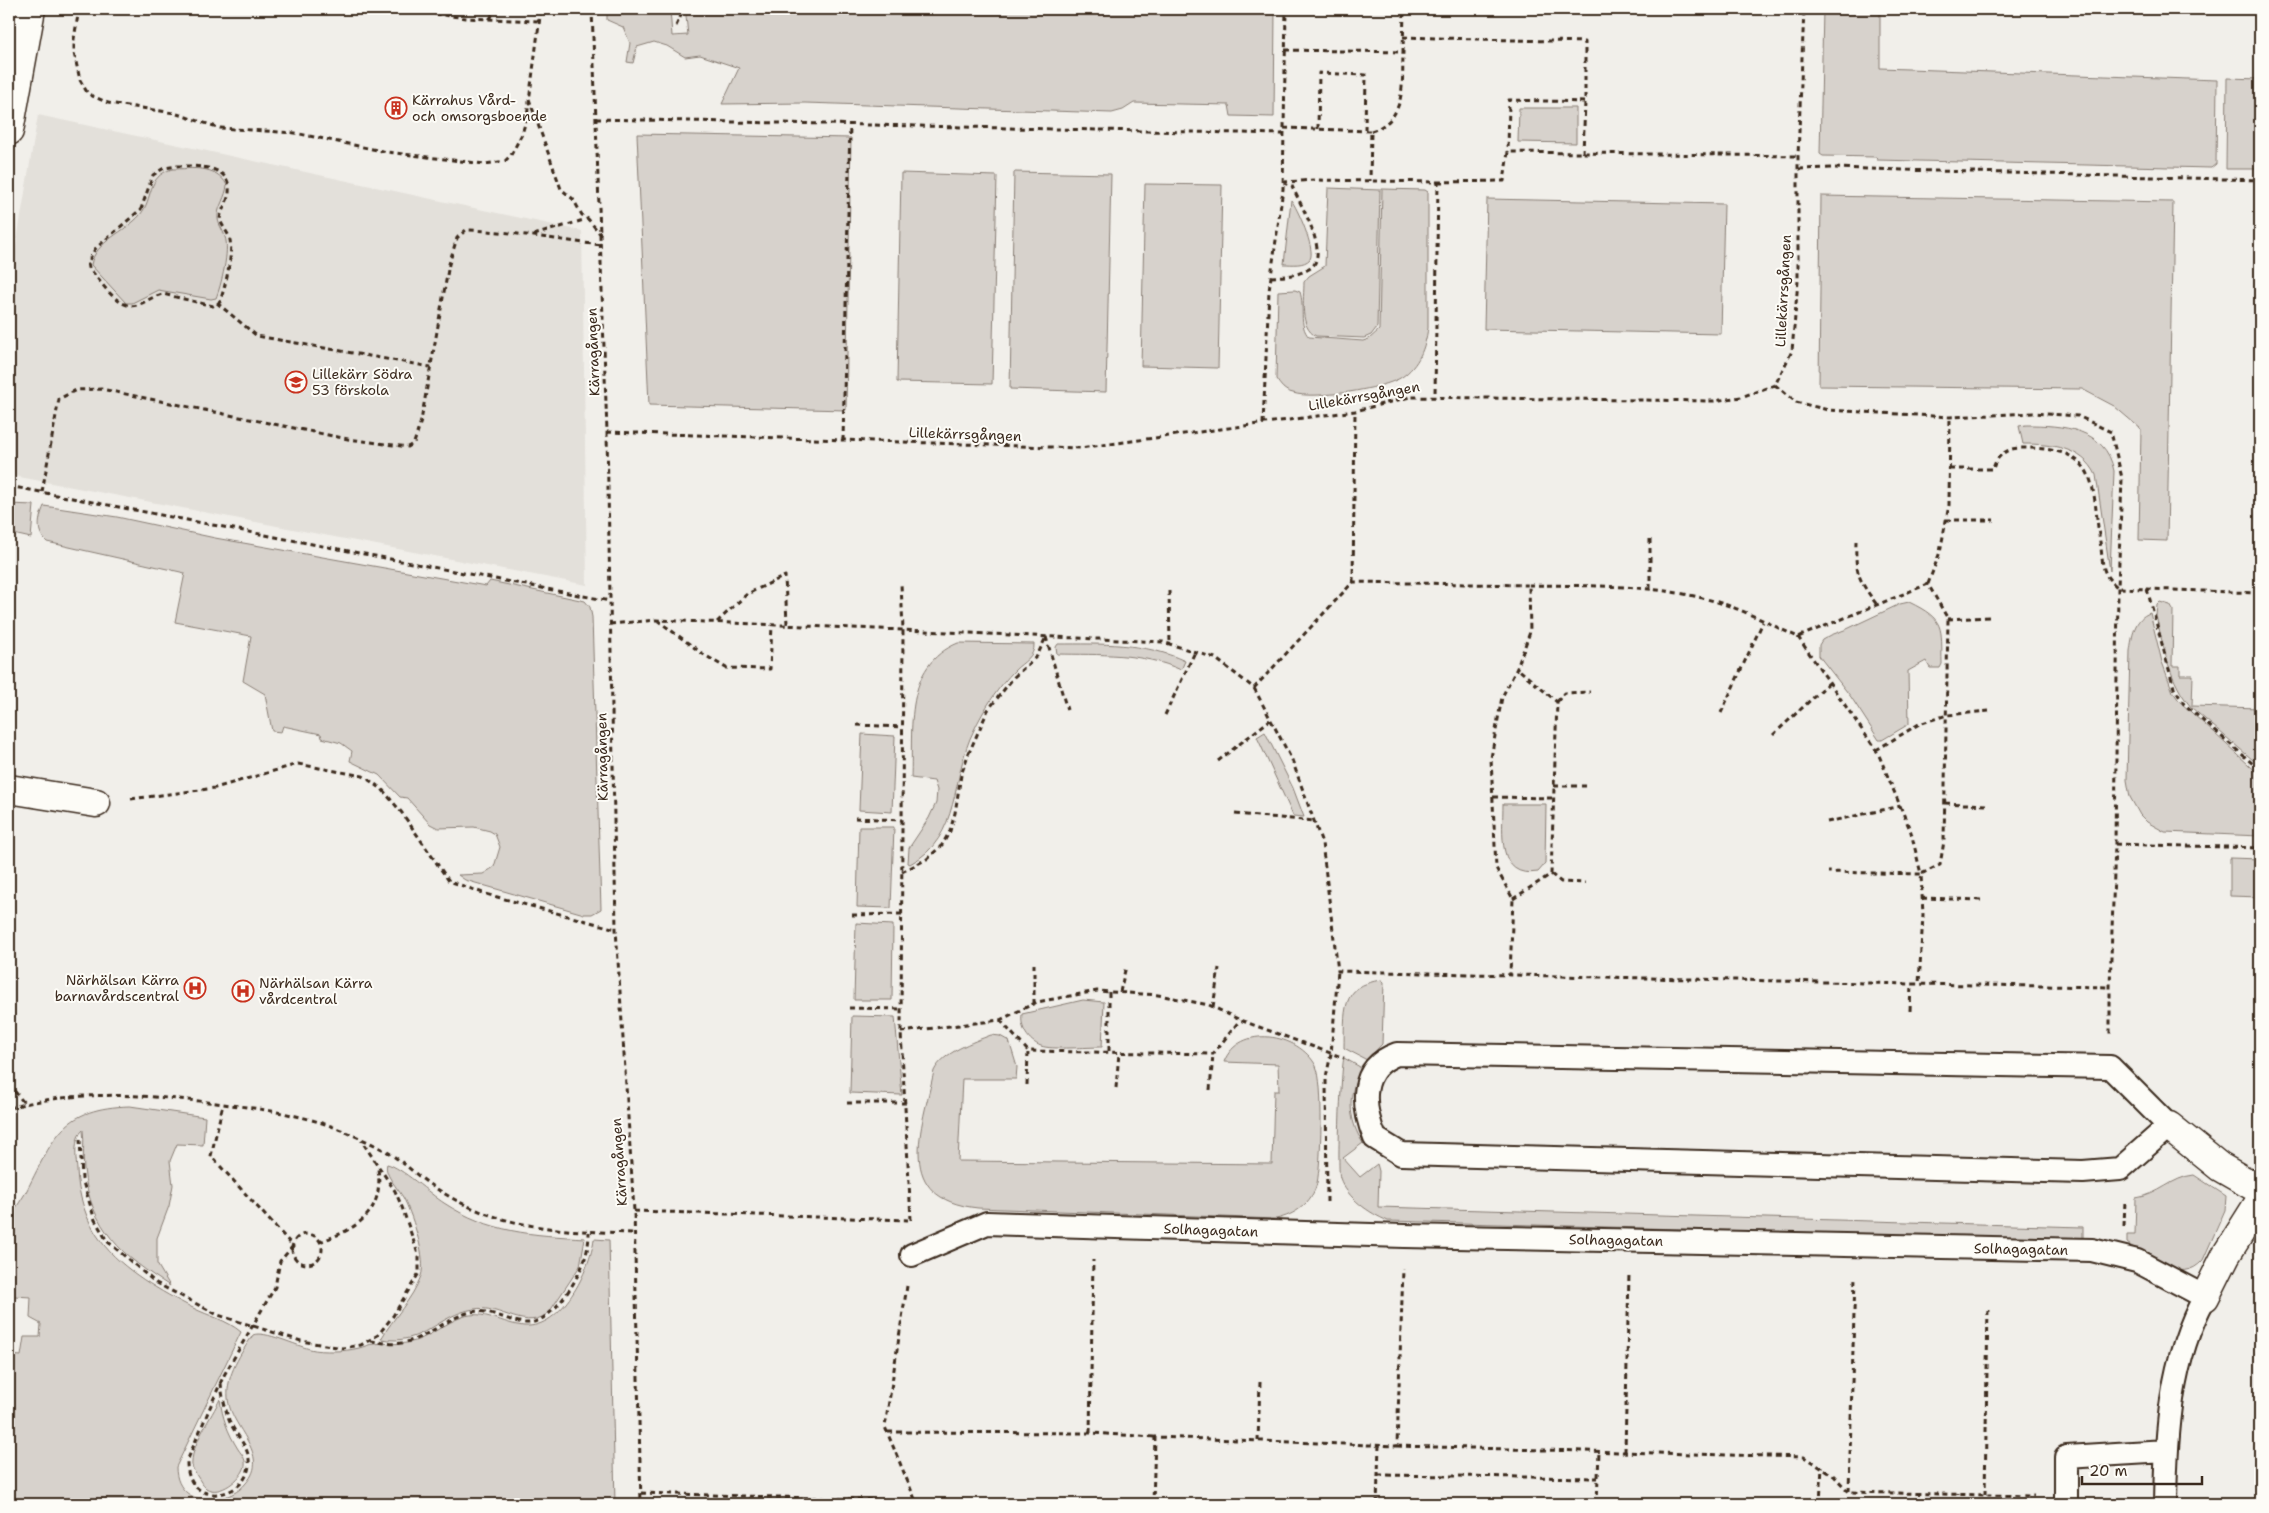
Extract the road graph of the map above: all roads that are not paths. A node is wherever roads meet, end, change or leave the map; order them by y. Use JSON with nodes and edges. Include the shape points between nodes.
{"nodes":[{"id":1,"x":31,"y":9,"type":"edge"},
{"id":2,"x":9,"y":131,"type":"edge"},
{"id":3,"x":9,"y":789,"type":"edge"},
{"id":4,"x":96,"y":803,"type":"road end"},
{"id":5,"x":2169,"y":1126,"type":"junction"},
{"id":6,"x":2260,"y":1190,"type":"edge"},
{"id":7,"x":2260,"y":1201,"type":"edge"},
{"id":8,"x":912,"y":1254,"type":"road end"},
{"id":9,"x":2205,"y":1297,"type":"junction"},
{"id":10,"x":2166,"y":1451,"type":"junction"},
{"id":11,"x":2067,"y":1500,"type":"edge"},
{"id":12,"x":2165,"y":1504,"type":"edge"}],
"edges":[{"from":1,"to":2,"type":"street"},
{"from":3,"to":4,"type":"street"},
{"from":5,"to":5,"type":"lane","via":[[2110,1067],[1398,1054],[1384,1058],[1365,1093],[1365,1109],[1375,1138],[1401,1154],[2083,1172],[2120,1169]]},
{"from":5,"to":6,"type":"street","via":[[2220,1167]]},
{"from":7,"to":9,"type":"street","via":[[2226,1255]]},
{"from":8,"to":9,"type":"lane","name":"Solhagagatan","via":[[988,1223],[1404,1236],[2092,1250],[2137,1261]]},
{"from":9,"to":10,"type":"lane","via":[[2195,1315],[2181,1360],[2172,1399]]},
{"from":10,"to":11,"type":"lane","via":[[2066,1457]]},
{"from":10,"to":12,"type":"lane"}]}
